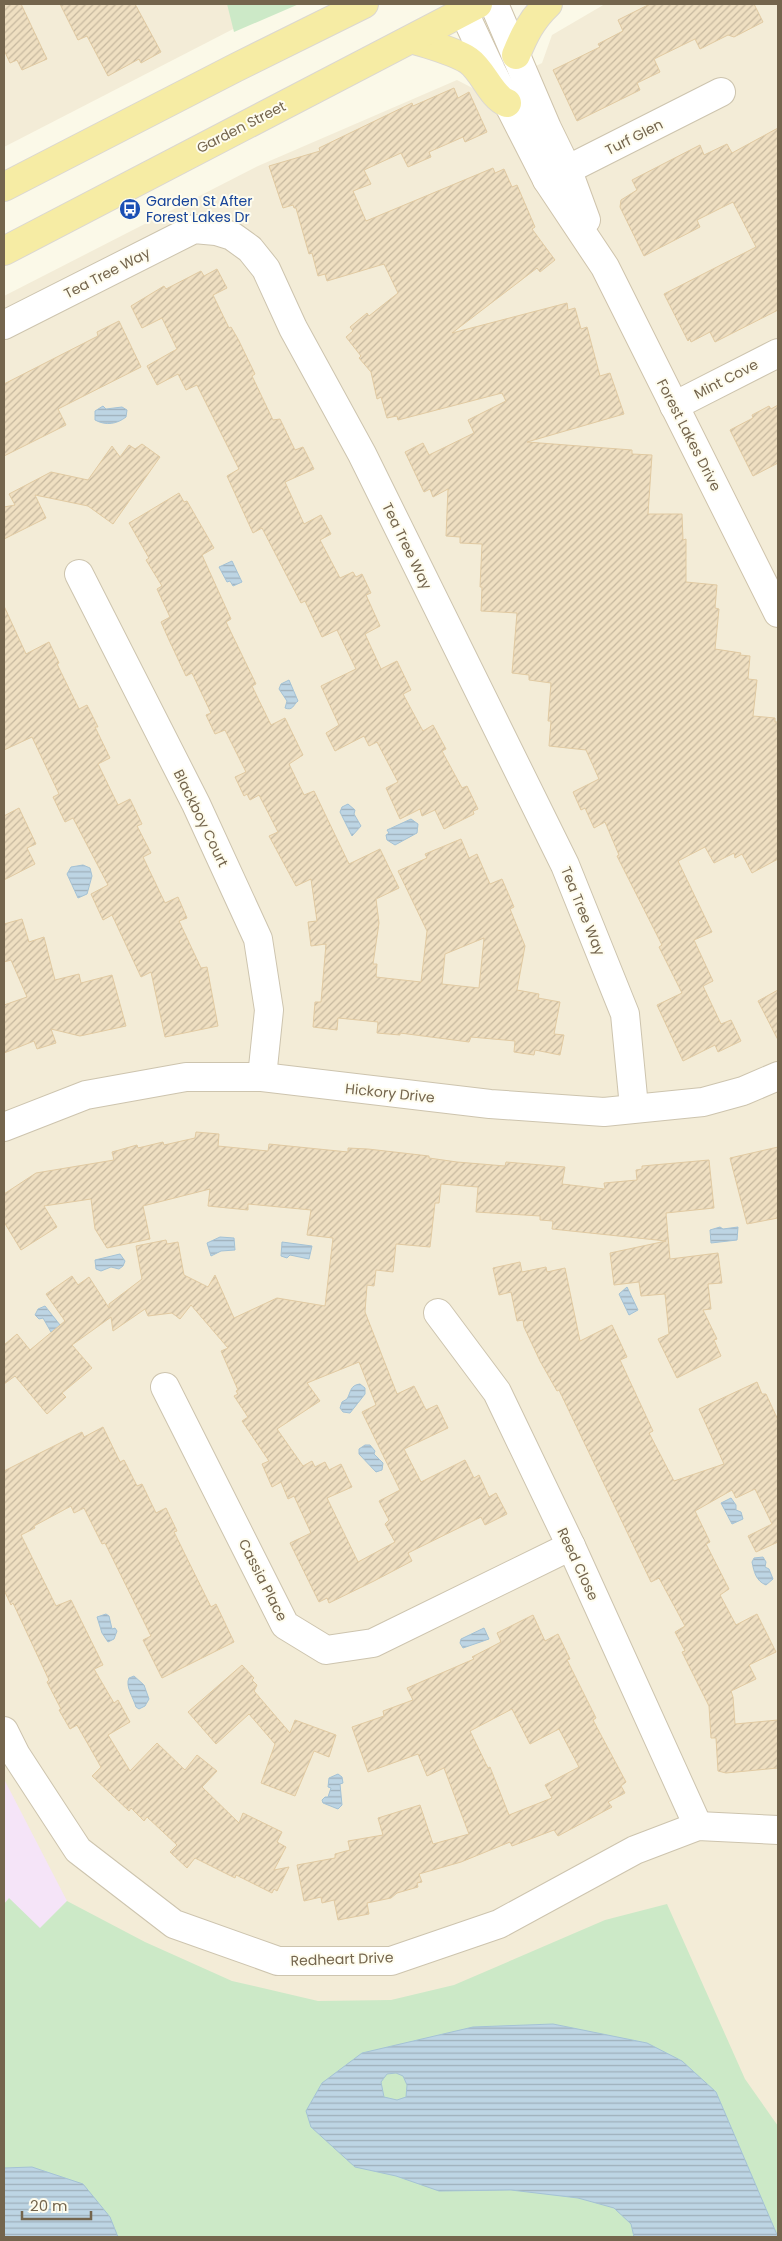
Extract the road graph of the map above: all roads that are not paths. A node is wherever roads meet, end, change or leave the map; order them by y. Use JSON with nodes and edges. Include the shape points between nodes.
{"nodes":[{"id":1,"x":364,"y":4,"type":"edge"},
{"id":2,"x":494,"y":4,"type":"edge"},
{"id":3,"x":548,"y":4,"type":"edge"},
{"id":4,"x":467,"y":6,"type":"edge"},
{"id":5,"x":412,"y":39,"type":"junction"},
{"id":6,"x":516,"y":55,"type":"junction"},
{"id":7,"x":721,"y":92,"type":"dead end"},
{"id":8,"x":507,"y":103,"type":"junction"},
{"id":9,"x":557,"y":175,"type":"junction"},
{"id":10,"x":4,"y":187,"type":"edge"},
{"id":11,"x":4,"y":251,"type":"edge"},
{"id":12,"x":4,"y":325,"type":"edge"},
{"id":13,"x":778,"y":353,"type":"edge"},
{"id":14,"x":674,"y":406,"type":"junction"},
{"id":15,"x":79,"y":574,"type":"dead end"},
{"id":16,"x":778,"y":613,"type":"edge"},
{"id":17,"x":778,"y":1076,"type":"edge"},
{"id":18,"x":262,"y":1077,"type":"junction"},
{"id":19,"x":634,"y":1107,"type":"junction"},
{"id":20,"x":4,"y":1127,"type":"edge"},
{"id":21,"x":438,"y":1314,"type":"dead end"},
{"id":22,"x":165,"y":1387,"type":"dead end"},
{"id":23,"x":571,"y":1546,"type":"junction"},
{"id":24,"x":4,"y":1731,"type":"edge"},
{"id":25,"x":698,"y":1826,"type":"junction"},
{"id":26,"x":778,"y":1830,"type":"edge"}],
"edges":[{"from":1,"to":10,"type":"main road"},
{"from":2,"to":6,"type":"street","name":"Forest Lakes Drive"},
{"from":3,"to":6,"type":"main road","via":[[527,29]]},
{"from":4,"to":5,"type":"main road","name":"Garden Street"},
{"from":4,"to":8,"type":"street","name":"Forest Lakes Drive"},
{"from":5,"to":8,"type":"main road","via":[[468,60],[500,100]]},
{"from":5,"to":11,"type":"main road","name":"Garden Street"},
{"from":6,"to":9,"type":"street","name":"Forest Lakes Drive","via":[[547,128]]},
{"from":7,"to":9,"type":"street","name":"Turf Glen"},
{"from":8,"to":9,"type":"street","name":"Forest Lakes Drive"},
{"from":9,"to":14,"type":"street","name":"Forest Lakes Drive"},
{"from":12,"to":19,"type":"street","name":"Tea Tree Way","via":[[194,229],[232,236],[250,249],[266,270],[293,328],[362,454],[565,865],[624,1014]]},
{"from":13,"to":14,"type":"street","name":"Mint Cove"},
{"from":14,"to":16,"type":"street","name":"Forest Lakes Drive"},
{"from":15,"to":18,"type":"street","name":"Blackboy Court","via":[[196,804],[258,939],[269,1010]]},
{"from":17,"to":19,"type":"street","name":"Hickory Drive","via":[[743,1091],[703,1102]]},
{"from":18,"to":19,"type":"street","name":"Hickory Drive","via":[[490,1104],[604,1112]]},
{"from":18,"to":20,"type":"street","name":"Hickory Drive","via":[[186,1077],[86,1095]]},
{"from":21,"to":23,"type":"street","name":"Reed Close","via":[[497,1392]]},
{"from":22,"to":23,"type":"street","name":"Cassia Place","via":[[285,1625],[326,1650],[373,1643]]},
{"from":23,"to":25,"type":"street","name":"Reed Close"},
{"from":24,"to":25,"type":"street","name":"Redheart Drive","via":[[78,1850],[174,1924],[278,1961],[391,1961],[498,1924],[635,1850]]},
{"from":25,"to":26,"type":"street","name":"Redheart Drive"}]}
